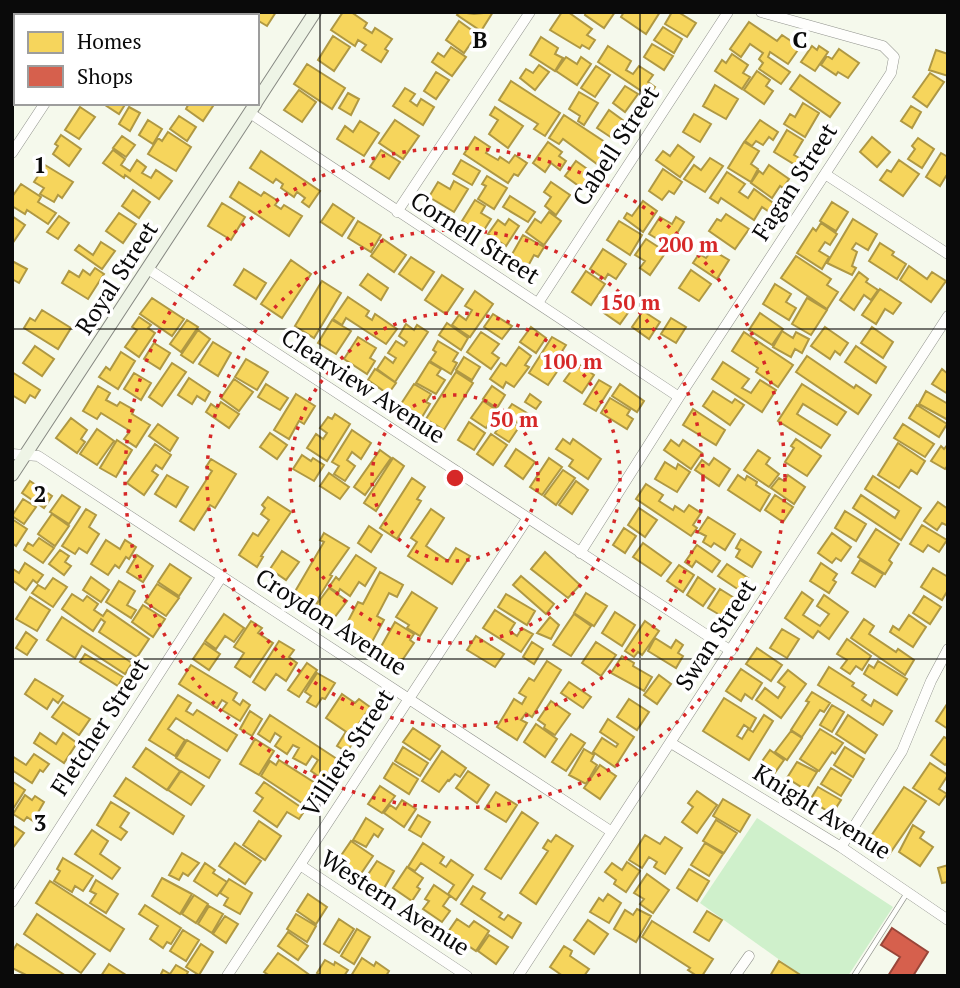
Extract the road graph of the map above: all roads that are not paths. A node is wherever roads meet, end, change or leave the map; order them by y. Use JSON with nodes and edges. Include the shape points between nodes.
{"nodes":[{"id":1,"x":315,"y":12,"type":"edge"},
{"id":2,"x":530,"y":12,"type":"edge"},
{"id":3,"x":728,"y":12,"type":"edge"},
{"id":4,"x":761,"y":12,"type":"edge"},
{"id":5,"x":259,"y":98,"type":"edge"},
{"id":6,"x":44,"y":105,"type":"edge"},
{"id":7,"x":254,"y":106,"type":"edge"},
{"id":8,"x":12,"y":153,"type":"edge"},
{"id":9,"x":825,"y":174,"type":"junction"},
{"id":10,"x":397,"y":212,"type":"junction"},
{"id":11,"x":948,"y":254,"type":"edge"},
{"id":12,"x":148,"y":270,"type":"junction"},
{"id":13,"x":538,"y":303,"type":"junction"},
{"id":14,"x":948,"y":316,"type":"edge"},
{"id":15,"x":679,"y":397,"type":"junction"},
{"id":16,"x":19,"y":455,"type":"edge"},
{"id":17,"x":12,"y":475,"type":"edge"},
{"id":18,"x":527,"y":519,"type":"junction"},
{"id":19,"x":580,"y":553,"type":"junction"},
{"id":20,"x":222,"y":576,"type":"junction"},
{"id":21,"x":948,"y":649,"type":"edge"},
{"id":22,"x":731,"y":651,"type":"junction"},
{"id":23,"x":410,"y":698,"type":"junction"},
{"id":24,"x":671,"y":743,"type":"junction"},
{"id":25,"x":612,"y":832,"type":"junction"},
{"id":26,"x":841,"y":847,"type":"junction"},
{"id":27,"x":300,"y":865,"type":"junction"},
{"id":28,"x":908,"y":893,"type":"junction"},
{"id":29,"x":12,"y":902,"type":"edge"},
{"id":30,"x":948,"y":920,"type":"edge"},
{"id":31,"x":749,"y":956,"type":"dead end"},
{"id":32,"x":227,"y":976,"type":"edge"},
{"id":33,"x":467,"y":976,"type":"edge"},
{"id":34,"x":518,"y":976,"type":"edge"},
{"id":35,"x":735,"y":976,"type":"edge"},
{"id":36,"x":854,"y":976,"type":"edge"}],
"edges":[{"from":1,"to":5,"type":"main road","name":"Royal Street"},
{"from":2,"to":10,"type":"street"},
{"from":3,"to":13,"type":"street","name":"Cabell Street"},
{"from":4,"to":9,"type":"street","name":"Fagan Street","via":[[883,46],[894,57],[891,73]]},
{"from":6,"to":8,"type":"street"},
{"from":7,"to":10,"type":"street","name":"Cornell Street"},
{"from":7,"to":12,"type":"main road","name":"Royal Street"},
{"from":9,"to":11,"type":"street"},
{"from":9,"to":15,"type":"street","name":"Fagan Street"},
{"from":10,"to":13,"type":"street","name":"Cornell Street"},
{"from":12,"to":16,"type":"main road","name":"Royal Street"},
{"from":12,"to":18,"type":"street","name":"Clearview Avenue"},
{"from":13,"to":15,"type":"street","name":"Cornell Street"},
{"from":14,"to":22,"type":"street","name":"Swan Street"},
{"from":15,"to":19,"type":"street","name":"Fagan Street"},
{"from":16,"to":17,"type":"main road","name":"Royal Street"},
{"from":16,"to":20,"type":"street","name":"Croydon Avenue","via":[[38,456]]},
{"from":18,"to":19,"type":"street","name":"Clearview Avenue"},
{"from":18,"to":23,"type":"street","name":"Villiers Street"},
{"from":19,"to":22,"type":"street","name":"Clearview Avenue"},
{"from":20,"to":23,"type":"street","name":"Croydon Avenue"},
{"from":20,"to":29,"type":"street","name":"Fletcher Street"},
{"from":21,"to":26,"type":"street","via":[[902,751]]},
{"from":22,"to":24,"type":"street","name":"Swan Street"},
{"from":23,"to":25,"type":"street","name":"Croydon Avenue"},
{"from":23,"to":27,"type":"street","name":"Villiers Street"},
{"from":24,"to":25,"type":"street","name":"Swan Street"},
{"from":24,"to":26,"type":"street","name":"Knight Avenue"},
{"from":25,"to":34,"type":"street","name":"Swan Street"},
{"from":26,"to":28,"type":"street","name":"Knight Avenue"},
{"from":27,"to":32,"type":"street","name":"Villiers Street"},
{"from":27,"to":33,"type":"street","name":"Western Avenue"},
{"from":28,"to":30,"type":"street","name":"Knight Avenue"},
{"from":28,"to":36,"type":"lane"},
{"from":31,"to":35,"type":"street"}]}
